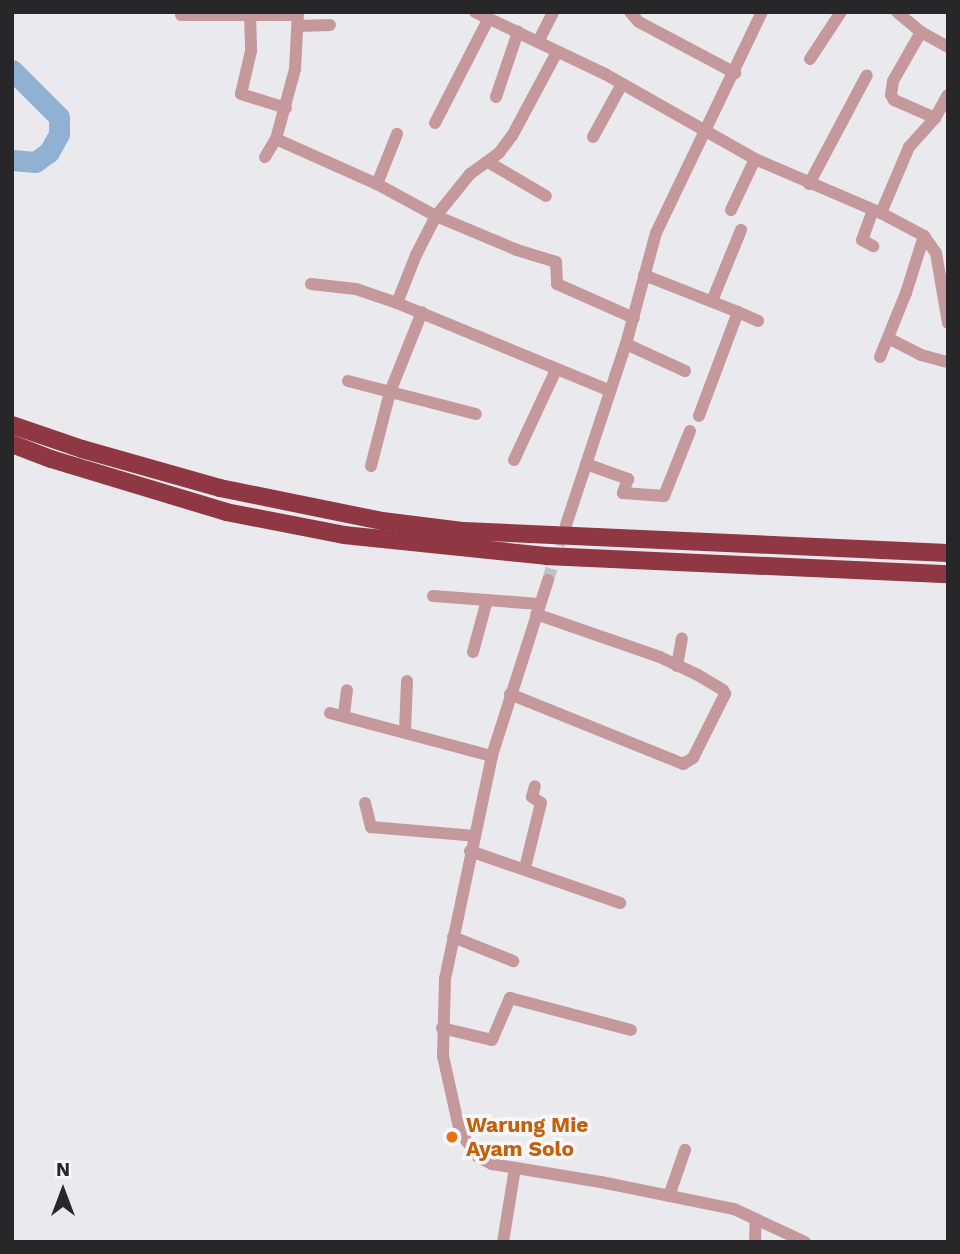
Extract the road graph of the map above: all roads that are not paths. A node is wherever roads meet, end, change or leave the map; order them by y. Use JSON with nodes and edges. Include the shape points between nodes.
{"nodes":[{"id":1,"x":475,"y":12,"type":"edge"},
{"id":2,"x":553,"y":12,"type":"edge"},
{"id":3,"x":762,"y":12,"type":"edge"},
{"id":4,"x":841,"y":12,"type":"edge"},
{"id":5,"x":897,"y":12,"type":"edge"},
{"id":6,"x":181,"y":15,"type":"dead end"},
{"id":7,"x":250,"y":16,"type":"junction"},
{"id":8,"x":638,"y":16,"type":"edge"},
{"id":9,"x":298,"y":18,"type":"edge"},
{"id":10,"x":489,"y":18,"type":"junction"},
{"id":11,"x":330,"y":25,"type":"dead end"},
{"id":12,"x":518,"y":32,"type":"junction"},
{"id":13,"x":921,"y":32,"type":"junction"},
{"id":14,"x":538,"y":42,"type":"junction"},
{"id":15,"x":948,"y":47,"type":"edge"},
{"id":16,"x":557,"y":52,"type":"junction"},
{"id":17,"x":810,"y":59,"type":"dead end"},
{"id":18,"x":735,"y":73,"type":"junction"},
{"id":19,"x":867,"y":75,"type":"dead end"},
{"id":20,"x":622,"y":84,"type":"junction"},
{"id":21,"x":496,"y":97,"type":"dead end"},
{"id":22,"x":947,"y":97,"type":"edge"},
{"id":23,"x":286,"y":108,"type":"junction"},
{"id":24,"x":935,"y":118,"type":"junction"},
{"id":25,"x":435,"y":123,"type":"dead end"},
{"id":26,"x":704,"y":130,"type":"junction"},
{"id":27,"x":397,"y":134,"type":"dead end"},
{"id":28,"x":593,"y":137,"type":"dead end"},
{"id":29,"x":276,"y":139,"type":"junction"},
{"id":30,"x":265,"y":157,"type":"dead end"},
{"id":31,"x":755,"y":159,"type":"junction"},
{"id":32,"x":488,"y":162,"type":"junction"},
{"id":33,"x":377,"y":184,"type":"junction"},
{"id":34,"x":809,"y":184,"type":"junction"},
{"id":35,"x":546,"y":196,"type":"dead end"},
{"id":36,"x":731,"y":210,"type":"dead end"},
{"id":37,"x":877,"y":212,"type":"junction"},
{"id":38,"x":436,"y":216,"type":"junction"},
{"id":39,"x":741,"y":230,"type":"dead end"},
{"id":40,"x":924,"y":236,"type":"junction"},
{"id":41,"x":873,"y":246,"type":"dead end"},
{"id":42,"x":644,"y":275,"type":"junction"},
{"id":43,"x":311,"y":284,"type":"dead end"},
{"id":44,"x":712,"y":301,"type":"junction"},
{"id":45,"x":397,"y":303,"type":"junction"},
{"id":46,"x":738,"y":312,"type":"junction"},
{"id":47,"x":422,"y":313,"type":"junction"},
{"id":48,"x":634,"y":318,"type":"junction"},
{"id":49,"x":758,"y":321,"type":"dead end"},
{"id":50,"x":948,"y":323,"type":"edge"},
{"id":51,"x":888,"y":338,"type":"junction"},
{"id":52,"x":626,"y":344,"type":"junction"},
{"id":53,"x":880,"y":357,"type":"dead end"},
{"id":54,"x":948,"y":362,"type":"edge"},
{"id":55,"x":556,"y":370,"type":"junction"},
{"id":56,"x":685,"y":371,"type":"dead end"},
{"id":57,"x":348,"y":381,"type":"dead end"},
{"id":58,"x":390,"y":391,"type":"junction"},
{"id":59,"x":610,"y":391,"type":"junction"},
{"id":60,"x":476,"y":414,"type":"dead end"},
{"id":61,"x":699,"y":416,"type":"dead end"},
{"id":62,"x":12,"y":425,"type":"edge"},
{"id":63,"x":690,"y":431,"type":"dead end"},
{"id":64,"x":12,"y":444,"type":"edge"},
{"id":65,"x":514,"y":460,"type":"dead end"},
{"id":66,"x":586,"y":464,"type":"junction"},
{"id":67,"x":371,"y":466,"type":"dead end"},
{"id":68,"x":566,"y":525,"type":"tunnel mouth"},
{"id":69,"x":948,"y":553,"type":"edge"},
{"id":70,"x":948,"y":574,"type":"edge"},
{"id":71,"x":548,"y":580,"type":"tunnel mouth"},
{"id":72,"x":433,"y":596,"type":"dead end"},
{"id":73,"x":487,"y":600,"type":"junction"},
{"id":74,"x":538,"y":609,"type":"junction"},
{"id":75,"x":682,"y":638,"type":"dead end"},
{"id":76,"x":473,"y":652,"type":"dead end"},
{"id":77,"x":677,"y":666,"type":"junction"},
{"id":78,"x":407,"y":681,"type":"dead end"},
{"id":79,"x":347,"y":690,"type":"dead end"},
{"id":80,"x":510,"y":694,"type":"junction"},
{"id":81,"x":405,"y":731,"type":"junction"},
{"id":82,"x":492,"y":756,"type":"junction"},
{"id":83,"x":535,"y":786,"type":"dead end"},
{"id":84,"x":365,"y":803,"type":"dead end"},
{"id":85,"x":475,"y":836,"type":"junction"},
{"id":86,"x":470,"y":851,"type":"junction"},
{"id":87,"x":525,"y":868,"type":"junction"},
{"id":88,"x":620,"y":903,"type":"dead end"},
{"id":89,"x":453,"y":937,"type":"junction"},
{"id":90,"x":513,"y":961,"type":"dead end"},
{"id":91,"x":442,"y":1028,"type":"junction"},
{"id":92,"x":631,"y":1030,"type":"dead end"},
{"id":93,"x":685,"y":1150,"type":"dead end"},
{"id":94,"x":515,"y":1168,"type":"junction"},
{"id":95,"x":669,"y":1196,"type":"junction"},
{"id":96,"x":755,"y":1219,"type":"junction"},
{"id":97,"x":503,"y":1242,"type":"edge"},
{"id":98,"x":755,"y":1242,"type":"edge"},
{"id":99,"x":805,"y":1242,"type":"edge"}],
"edges":[{"from":1,"to":10,"type":"street"},
{"from":2,"to":14,"type":"street"},
{"from":3,"to":18,"type":"street"},
{"from":4,"to":17,"type":"street"},
{"from":5,"to":13,"type":"street"},
{"from":6,"to":7,"type":"street"},
{"from":7,"to":9,"type":"street"},
{"from":7,"to":23,"type":"street","via":[[251,51],[241,94]]},
{"from":8,"to":18,"type":"street"},
{"from":9,"to":11,"type":"street"},
{"from":9,"to":23,"type":"street","via":[[295,69]]},
{"from":10,"to":12,"type":"street"},
{"from":10,"to":25,"type":"street"},
{"from":12,"to":14,"type":"street"},
{"from":12,"to":21,"type":"street"},
{"from":13,"to":15,"type":"street"},
{"from":13,"to":24,"type":"street","via":[[893,81],[891,95]]},
{"from":14,"to":16,"type":"street"},
{"from":16,"to":20,"type":"street"},
{"from":16,"to":32,"type":"street","via":[[518,127]]},
{"from":18,"to":26,"type":"street"},
{"from":19,"to":34,"type":"street"},
{"from":20,"to":26,"type":"street"},
{"from":20,"to":28,"type":"street"},
{"from":22,"to":24,"type":"street"},
{"from":23,"to":29,"type":"street"},
{"from":24,"to":37,"type":"street","via":[[909,147]]},
{"from":26,"to":31,"type":"street"},
{"from":26,"to":42,"type":"street","via":[[656,233]]},
{"from":27,"to":33,"type":"street"},
{"from":29,"to":30,"type":"street"},
{"from":29,"to":33,"type":"street"},
{"from":31,"to":34,"type":"street"},
{"from":31,"to":36,"type":"street"},
{"from":32,"to":35,"type":"street"},
{"from":32,"to":38,"type":"street","via":[[470,174]]},
{"from":33,"to":38,"type":"street"},
{"from":34,"to":37,"type":"street"},
{"from":37,"to":40,"type":"street"},
{"from":37,"to":41,"type":"street","via":[[862,240]]},
{"from":38,"to":45,"type":"street"},
{"from":38,"to":48,"type":"street","via":[[556,262],[557,284]]},
{"from":39,"to":44,"type":"street"},
{"from":40,"to":50,"type":"street","via":[[936,253]]},
{"from":40,"to":51,"type":"street"},
{"from":42,"to":44,"type":"street"},
{"from":42,"to":48,"type":"street"},
{"from":43,"to":45,"type":"street","via":[[356,289]]},
{"from":44,"to":46,"type":"street"},
{"from":45,"to":47,"type":"street"},
{"from":46,"to":49,"type":"street"},
{"from":46,"to":61,"type":"street"},
{"from":47,"to":55,"type":"street"},
{"from":47,"to":58,"type":"street"},
{"from":48,"to":52,"type":"street"},
{"from":51,"to":53,"type":"street"},
{"from":51,"to":54,"type":"street"},
{"from":52,"to":56,"type":"street"},
{"from":52,"to":59,"type":"street"},
{"from":55,"to":59,"type":"street"},
{"from":55,"to":65,"type":"street"},
{"from":57,"to":58,"type":"street"},
{"from":58,"to":60,"type":"street"},
{"from":58,"to":67,"type":"street"},
{"from":59,"to":66,"type":"street"},
{"from":62,"to":69,"type":"highway","via":[[220,488],[382,521],[477,532]]},
{"from":63,"to":66,"type":"street","via":[[663,496],[623,493],[628,478]]},
{"from":64,"to":70,"type":"highway","via":[[226,512],[344,535],[546,556]]},
{"from":66,"to":68,"type":"street"},
{"from":71,"to":74,"type":"street"},
{"from":72,"to":73,"type":"street"},
{"from":73,"to":74,"type":"street"},
{"from":73,"to":76,"type":"street"},
{"from":74,"to":77,"type":"street"},
{"from":74,"to":80,"type":"street"},
{"from":75,"to":77,"type":"street"},
{"from":77,"to":80,"type":"street","via":[[725,692],[693,758],[685,764]]},
{"from":78,"to":81,"type":"street"},
{"from":79,"to":81,"type":"street","via":[[337,714]]},
{"from":80,"to":82,"type":"street"},
{"from":81,"to":82,"type":"street"},
{"from":82,"to":85,"type":"street"},
{"from":83,"to":87,"type":"street","via":[[532,797],[541,803]]},
{"from":84,"to":85,"type":"street","via":[[371,827]]},
{"from":85,"to":86,"type":"street"},
{"from":86,"to":87,"type":"street"},
{"from":86,"to":89,"type":"street"},
{"from":87,"to":88,"type":"street"},
{"from":89,"to":90,"type":"street"},
{"from":89,"to":91,"type":"street"},
{"from":91,"to":92,"type":"street","via":[[492,1041],[510,998]]},
{"from":91,"to":94,"type":"street","via":[[446,1081],[463,1139],[482,1160]]},
{"from":93,"to":95,"type":"street"},
{"from":94,"to":95,"type":"street"},
{"from":94,"to":97,"type":"street"},
{"from":95,"to":96,"type":"street","via":[[734,1209]]},
{"from":96,"to":98,"type":"street"},
{"from":96,"to":99,"type":"street"}]}
